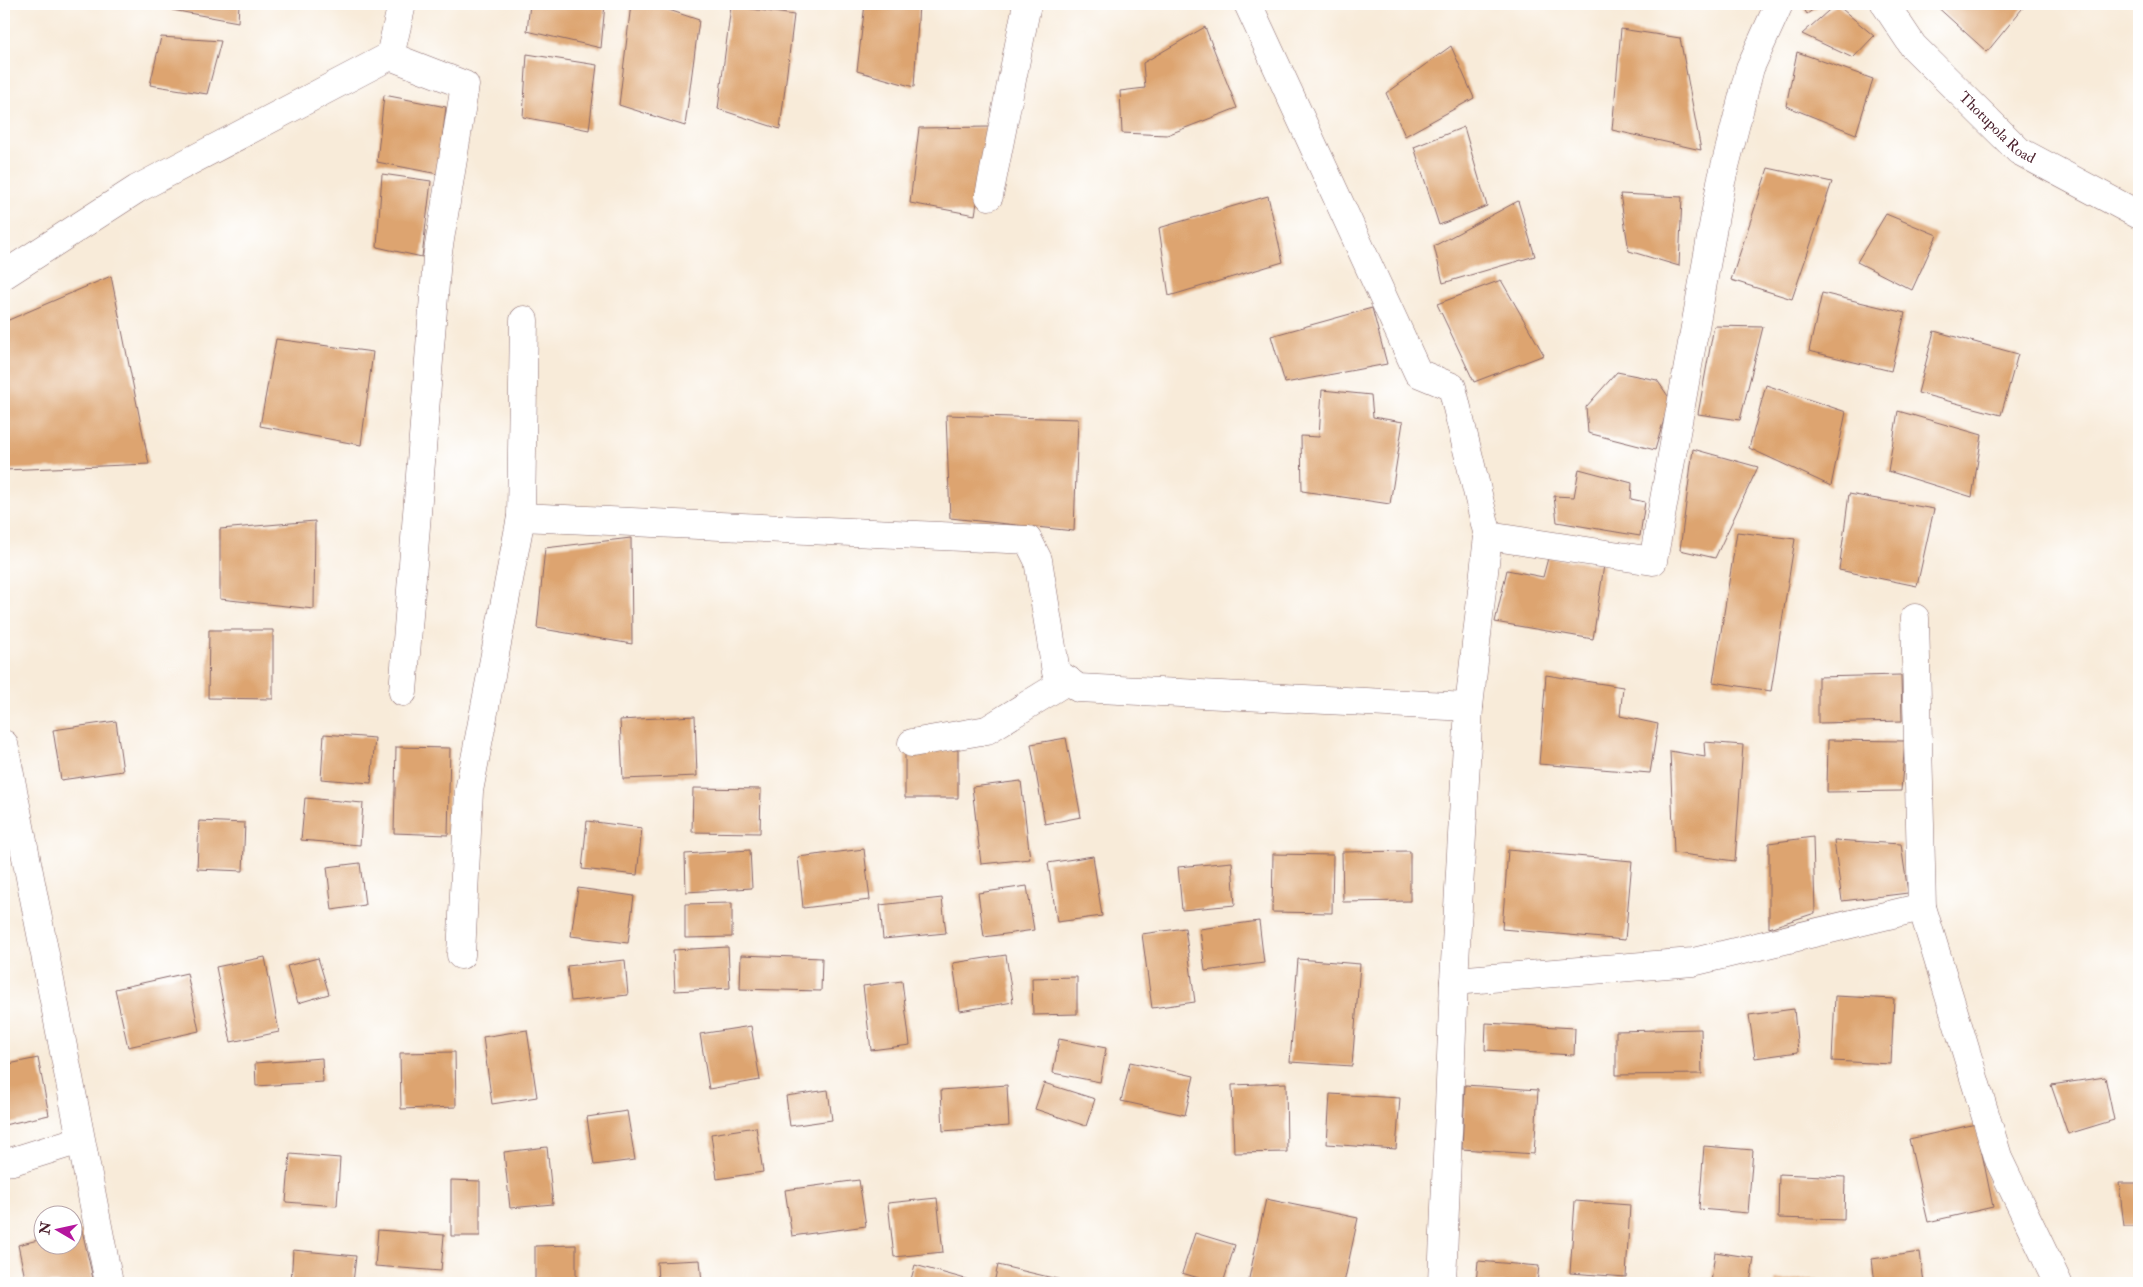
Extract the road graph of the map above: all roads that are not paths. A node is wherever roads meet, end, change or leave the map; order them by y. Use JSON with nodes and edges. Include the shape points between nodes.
{"nodes":[{"id":1,"x":402,"y":4,"type":"edge"},
{"id":2,"x":1027,"y":4,"type":"edge"},
{"id":3,"x":1248,"y":4,"type":"edge"},
{"id":4,"x":1779,"y":4,"type":"edge"},
{"id":5,"x":1885,"y":4,"type":"edge"},
{"id":6,"x":390,"y":56,"type":"junction"},
{"id":7,"x":989,"y":196,"type":"dead end"},
{"id":8,"x":2139,"y":215,"type":"edge"},
{"id":9,"x":4,"y":276,"type":"edge"},
{"id":10,"x":524,"y":320,"type":"dead end"},
{"id":11,"x":521,"y":517,"type":"junction"},
{"id":12,"x":1488,"y":536,"type":"junction"},
{"id":13,"x":1916,"y":618,"type":"dead end"},
{"id":14,"x":1068,"y":680,"type":"junction"},
{"id":15,"x":403,"y":692,"type":"dead end"},
{"id":16,"x":1469,"y":707,"type":"junction"},
{"id":17,"x":912,"y":743,"type":"dead end"},
{"id":18,"x":4,"y":744,"type":"edge"},
{"id":19,"x":1922,"y":907,"type":"junction"},
{"id":20,"x":461,"y":955,"type":"dead end"},
{"id":21,"x":1454,"y":981,"type":"junction"},
{"id":22,"x":80,"y":1140,"type":"junction"},
{"id":23,"x":4,"y":1162,"type":"edge"},
{"id":24,"x":109,"y":1283,"type":"edge"},
{"id":25,"x":1442,"y":1283,"type":"edge"},
{"id":26,"x":2058,"y":1283,"type":"edge"}],
"edges":[{"from":1,"to":6,"type":"street"},
{"from":2,"to":7,"type":"street"},
{"from":3,"to":12,"type":"street","via":[[1418,373],[1452,387]]},
{"from":4,"to":12,"type":"street","via":[[1750,68],[1721,182],[1653,562]]},
{"from":5,"to":8,"type":"street","name":"Thotupola Road","via":[[1913,46],[2019,151]]},
{"from":6,"to":9,"type":"street","via":[[137,189]]},
{"from":6,"to":15,"type":"street","via":[[465,85],[437,258]]},
{"from":10,"to":11,"type":"street"},
{"from":11,"to":14,"type":"street","via":[[1028,540],[1038,560],[1056,672]]},
{"from":11,"to":20,"type":"street","via":[[469,791]]},
{"from":12,"to":16,"type":"street"},
{"from":13,"to":19,"type":"street"},
{"from":14,"to":16,"type":"street","via":[[1078,688]]},
{"from":14,"to":17,"type":"street","via":[[987,730]]},
{"from":16,"to":21,"type":"street"},
{"from":18,"to":22,"type":"street"},
{"from":19,"to":21,"type":"street","via":[[1693,962]]},
{"from":19,"to":26,"type":"street","via":[[1999,1160]]},
{"from":21,"to":25,"type":"street"},
{"from":22,"to":23,"type":"street"},
{"from":22,"to":24,"type":"street"}]}
